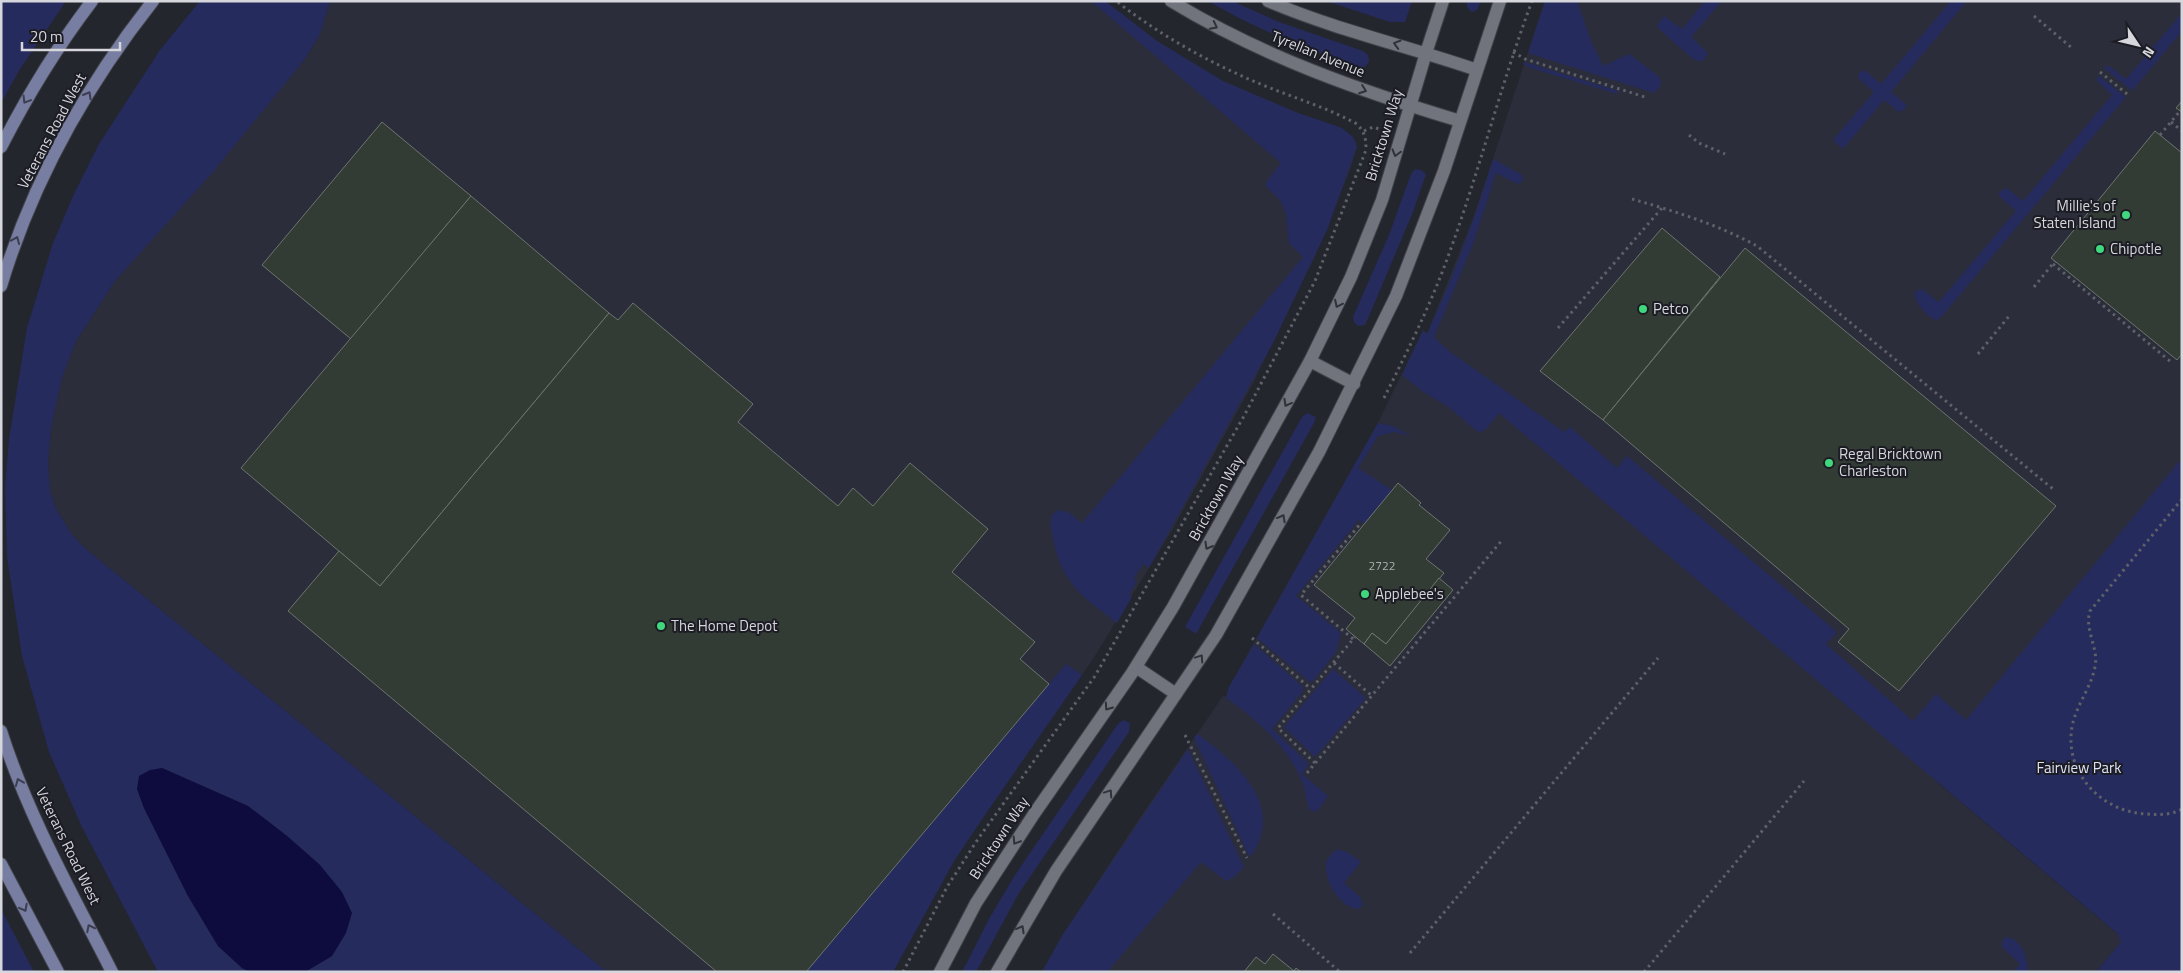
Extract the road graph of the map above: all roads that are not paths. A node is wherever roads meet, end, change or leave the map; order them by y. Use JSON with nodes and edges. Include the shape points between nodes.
{"nodes":[{"id":1,"x":92,"y":1,"type":"edge"},
{"id":2,"x":153,"y":1,"type":"edge"},
{"id":3,"x":1171,"y":1,"type":"edge"},
{"id":4,"x":1268,"y":1,"type":"edge"},
{"id":5,"x":1443,"y":1,"type":"edge"},
{"id":6,"x":1500,"y":1,"type":"edge"},
{"id":7,"x":1426,"y":52,"type":"junction"},
{"id":8,"x":1477,"y":70,"type":"junction"},
{"id":9,"x":1410,"y":106,"type":"junction"},
{"id":10,"x":1460,"y":122,"type":"junction"},
{"id":11,"x":1,"y":147,"type":"edge"},
{"id":12,"x":1,"y":286,"type":"edge"},
{"id":13,"x":1310,"y":361,"type":"junction"},
{"id":14,"x":1354,"y":384,"type":"junction"},
{"id":15,"x":1136,"y":667,"type":"junction"},
{"id":16,"x":1176,"y":694,"type":"junction"},
{"id":17,"x":1,"y":731,"type":"edge"},
{"id":18,"x":1,"y":864,"type":"edge"},
{"id":19,"x":58,"y":972,"type":"edge"},
{"id":20,"x":112,"y":972,"type":"edge"},
{"id":21,"x":940,"y":972,"type":"edge"},
{"id":22,"x":997,"y":972,"type":"edge"}],
"edges":[{"from":1,"to":11,"type":"street","one_way":true,"via":[[49,63]]},
{"from":12,"to":2,"type":"street","name":"Veterans Road West","one_way":true,"via":[[14,244],[63,138],[111,59]]},
{"from":3,"to":9,"type":"lane","name":"Tyrellan Avenue","one_way":true,"via":[[1226,32],[1295,64]]},
{"from":7,"to":4,"type":"lane","name":"Tyrellan Avenue","one_way":true,"via":[[1311,19]]},
{"from":5,"to":7,"type":"lane","name":"Bricktown Way"},
{"from":6,"to":8,"type":"lane"},
{"from":7,"to":8,"type":"lane","name":"Tyrellan Avenue"},
{"from":7,"to":9,"type":"lane","name":"Bricktown Way"},
{"from":8,"to":10,"type":"lane"},
{"from":9,"to":10,"type":"lane","name":"Tyrellan Avenue"},
{"from":9,"to":13,"type":"lane","name":"Bricktown Way","one_way":true,"via":[[1382,200],[1351,277]]},
{"from":10,"to":14,"type":"lane","via":[[1399,288]]},
{"from":13,"to":14,"type":"lane"},
{"from":13,"to":15,"type":"lane","name":"Bricktown Way","one_way":true,"via":[[1210,543]]},
{"from":16,"to":14,"type":"lane","one_way":true,"via":[[1216,635],[1255,568]]},
{"from":15,"to":16,"type":"lane"},
{"from":15,"to":21,"type":"lane","name":"Bricktown Way","one_way":true,"via":[[976,902]]},
{"from":22,"to":16,"type":"lane","one_way":true,"via":[[1056,871]]},
{"from":20,"to":17,"type":"street","name":"Veterans Road West","one_way":true,"via":[[34,818]]},
{"from":18,"to":19,"type":"street","one_way":true}]}
